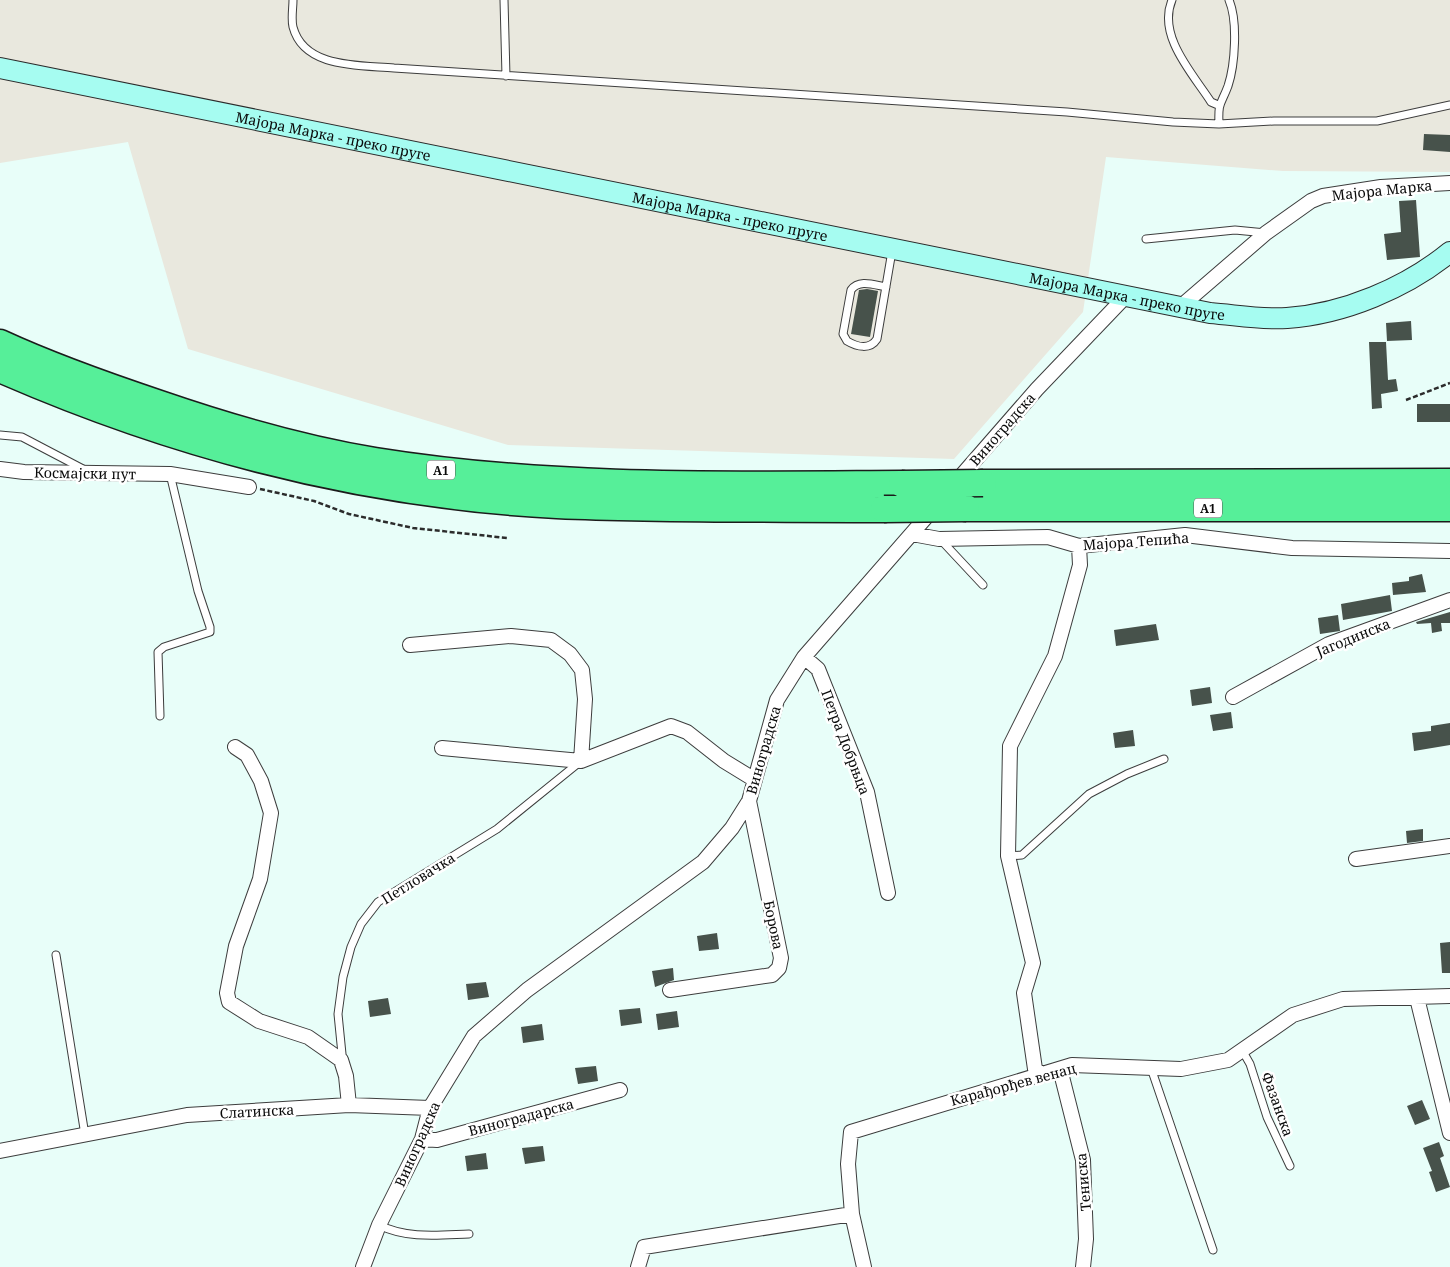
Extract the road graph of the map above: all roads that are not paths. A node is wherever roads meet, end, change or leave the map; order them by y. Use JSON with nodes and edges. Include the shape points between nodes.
{"nodes":[{"id":1,"x":293,"y":0,"type":"edge"},
{"id":2,"x":504,"y":0,"type":"edge"},
{"id":3,"x":1172,"y":0,"type":"edge"},
{"id":4,"x":1229,"y":0,"type":"edge"},
{"id":5,"x":0,"y":68,"type":"edge"},
{"id":6,"x":506,"y":76,"type":"junction"},
{"id":7,"x":1218,"y":105,"type":"junction"},
{"id":8,"x":1450,"y":105,"type":"edge"},
{"id":9,"x":1219,"y":124,"type":"junction"},
{"id":10,"x":1450,"y":183,"type":"edge"},
{"id":11,"x":1266,"y":233,"type":"junction"},
{"id":12,"x":1146,"y":239,"type":"dead end"},
{"id":13,"x":893,"y":250,"type":"junction"},
{"id":14,"x":1450,"y":252,"type":"edge"},
{"id":15,"x":886,"y":287,"type":"junction"},
{"id":16,"x":1125,"y":297,"type":"junction"},
{"id":17,"x":1179,"y":308,"type":"junction"},
{"id":18,"x":0,"y":343,"type":"edge"},
{"id":19,"x":0,"y":369,"type":"edge"},
{"id":20,"x":0,"y":435,"type":"edge"},
{"id":21,"x":0,"y":469,"type":"edge"},
{"id":22,"x":90,"y":473,"type":"junction"},
{"id":23,"x":170,"y":474,"type":"junction"},
{"id":24,"x":1450,"y":482,"type":"edge"},
{"id":25,"x":249,"y":487,"type":"road end"},
{"id":26,"x":1450,"y":508,"type":"edge"},
{"id":27,"x":912,"y":534,"type":"junction"},
{"id":28,"x":940,"y":539,"type":"junction"},
{"id":29,"x":1079,"y":546,"type":"junction"},
{"id":30,"x":1450,"y":551,"type":"edge"},
{"id":31,"x":982,"y":586,"type":"dead end"},
{"id":32,"x":1450,"y":600,"type":"edge"},
{"id":33,"x":410,"y":645,"type":"dead end"},
{"id":34,"x":804,"y":657,"type":"junction"},
{"id":35,"x":1233,"y":697,"type":"dead end"},
{"id":36,"x":160,"y":716,"type":"dead end"},
{"id":37,"x":235,"y":747,"type":"dead end"},
{"id":38,"x":442,"y":748,"type":"dead end"},
{"id":39,"x":1164,"y":759,"type":"dead end"},
{"id":40,"x":581,"y":761,"type":"junction"},
{"id":41,"x":755,"y":780,"type":"junction"},
{"id":42,"x":749,"y":801,"type":"junction"},
{"id":43,"x":1450,"y":846,"type":"edge"},
{"id":44,"x":1008,"y":856,"type":"junction"},
{"id":45,"x":1356,"y":859,"type":"dead end"},
{"id":46,"x":888,"y":893,"type":"dead end"},
{"id":47,"x":56,"y":956,"type":"dead end"},
{"id":48,"x":670,"y":990,"type":"dead end"},
{"id":49,"x":1450,"y":996,"type":"edge"},
{"id":50,"x":1417,"y":998,"type":"junction"},
{"id":51,"x":1242,"y":1050,"type":"junction"},
{"id":52,"x":341,"y":1060,"type":"junction"},
{"id":53,"x":1152,"y":1068,"type":"junction"},
{"id":54,"x":1060,"y":1069,"type":"junction"},
{"id":55,"x":1042,"y":1075,"type":"junction"},
{"id":56,"x":620,"y":1090,"type":"dead end"},
{"id":57,"x":349,"y":1105,"type":"junction"},
{"id":58,"x":430,"y":1108,"type":"junction"},
{"id":59,"x":1450,"y":1133,"type":"edge"},
{"id":60,"x":85,"y":1136,"type":"junction"},
{"id":61,"x":422,"y":1139,"type":"junction"},
{"id":62,"x":0,"y":1152,"type":"edge"},
{"id":63,"x":1290,"y":1166,"type":"dead end"},
{"id":64,"x":852,"y":1214,"type":"junction"},
{"id":65,"x":379,"y":1225,"type":"junction"},
{"id":66,"x":469,"y":1234,"type":"dead end"},
{"id":67,"x":1214,"y":1250,"type":"dead end"},
{"id":68,"x":363,"y":1267,"type":"edge"},
{"id":69,"x":638,"y":1267,"type":"edge"},
{"id":70,"x":864,"y":1267,"type":"edge"},
{"id":71,"x":1083,"y":1267,"type":"edge"}],
"edges":[{"from":1,"to":6,"type":"lane","via":[[293,28],[304,46],[320,59]]},
{"from":2,"to":6,"type":"lane"},
{"from":3,"to":7,"type":"lane","via":[[1168,25],[1177,50],[1211,102]]},
{"from":4,"to":7,"type":"lane","via":[[1236,34],[1228,85]]},
{"from":5,"to":13,"type":"street","name":"Мајора Марка - преко пруге"},
{"from":6,"to":9,"type":"lane"},
{"from":7,"to":9,"type":"lane"},
{"from":8,"to":9,"type":"lane","via":[[1377,121]]},
{"from":10,"to":11,"type":"street","name":"Мајора Марка","via":[[1381,187],[1323,196]]},
{"from":11,"to":12,"type":"lane","via":[[1236,230]]},
{"from":11,"to":17,"type":"street","name":"Мајора Марка"},
{"from":13,"to":15,"type":"lane"},
{"from":13,"to":16,"type":"street","name":"Мајора Марка - преко пруге"},
{"from":14,"to":17,"type":"street","name":"Мајора Марка - преко пруге","via":[[1377,294],[1314,314],[1287,318],[1256,317]]},
{"from":15,"to":15,"type":"lane","via":[[862,283],[851,290],[843,334],[847,341],[862,346],[875,343]]},
{"from":16,"to":17,"type":"street","name":"Мајора Марка - преко пруге"},
{"from":16,"to":27,"type":"street","name":"Виноградска","via":[[1037,389]]},
{"from":18,"to":24,"type":"highway","number":"A1","bridge":true,"via":[[99,383],[193,415],[307,446],[382,462],[494,475],[598,482],[751,485]]},
{"from":19,"to":26,"type":"highway","number":"A1","bridge":true,"via":[[79,402],[173,435],[293,468],[391,486],[557,505],[691,509]]},
{"from":20,"to":22,"type":"lane","via":[[22,437]]},
{"from":21,"to":22,"type":"street","name":"Космајски пут"},
{"from":22,"to":23,"type":"street","name":"Космајски пут"},
{"from":23,"to":25,"type":"street","name":"Космајски пут"},
{"from":23,"to":36,"type":"lane","via":[[210,632],[164,647],[158,652]]},
{"from":27,"to":28,"type":"street","name":"Мајора Тепића"},
{"from":27,"to":34,"type":"street","name":"Виноградска"},
{"from":28,"to":29,"type":"street","name":"Мајора Тепића","via":[[1048,537]]},
{"from":28,"to":31,"type":"lane"},
{"from":29,"to":30,"type":"street","name":"Мајора Тепића","via":[[1185,535],[1292,548]]},
{"from":29,"to":44,"type":"street","via":[[1080,565],[1055,656],[1010,746]]},
{"from":32,"to":35,"type":"street","name":"Јагодинска","via":[[1328,644]]},
{"from":33,"to":40,"type":"street","via":[[512,636],[551,640],[570,654],[582,670],[585,699]]},
{"from":34,"to":41,"type":"street","name":"Виноградска","via":[[777,700]]},
{"from":34,"to":46,"type":"street","name":"Петра Добрњца","via":[[818,669],[867,792]]},
{"from":37,"to":52,"type":"street","via":[[247,754],[261,781],[271,814],[260,879],[236,946],[227,993],[229,1002],[259,1021],[308,1037]]},
{"from":38,"to":40,"type":"street","name":"Петловачка"},
{"from":39,"to":44,"type":"lane","via":[[1089,794],[1022,854]]},
{"from":40,"to":41,"type":"street","name":"Петловачка","via":[[671,726],[687,732]]},
{"from":40,"to":52,"type":"lane","name":"Петловачка","via":[[497,829],[378,902],[361,924],[343,977],[338,1014]]},
{"from":41,"to":42,"type":"street","name":"Виноградска"},
{"from":42,"to":48,"type":"street","name":"Борова","via":[[781,958],[779,968],[772,975]]},
{"from":42,"to":58,"type":"street","name":"Виноградска","via":[[732,828],[703,862],[527,990],[474,1036]]},
{"from":43,"to":45,"type":"street"},
{"from":44,"to":55,"type":"street","via":[[1033,962],[1024,992],[1035,1068]]},
{"from":47,"to":60,"type":"lane"},
{"from":49,"to":50,"type":"street","name":"Карађорђев венац"},
{"from":50,"to":51,"type":"street","name":"Карађорђев венац","via":[[1343,999],[1294,1015]]},
{"from":50,"to":59,"type":"street"},
{"from":51,"to":53,"type":"street","name":"Карађорђев венац","via":[[1228,1060],[1182,1069]]},
{"from":51,"to":63,"type":"lane","name":"Фазанска","via":[[1250,1064],[1267,1117]]},
{"from":52,"to":57,"type":"street","name":"Петловачка"},
{"from":53,"to":54,"type":"street","name":"Карађорђев венац","via":[[1072,1066]]},
{"from":53,"to":67,"type":"lane"},
{"from":54,"to":55,"type":"street","name":"Карађорђев венац"},
{"from":54,"to":71,"type":"street","name":"Тениска","via":[[1083,1160],[1086,1239]]},
{"from":55,"to":64,"type":"street","name":"Карађорђев венац","via":[[850,1132],[848,1164]]},
{"from":56,"to":61,"type":"street","name":"Виноградарска","via":[[437,1140]]},
{"from":57,"to":58,"type":"street","name":"Слатинска"},
{"from":57,"to":60,"type":"street","name":"Слатинска","via":[[187,1114]]},
{"from":58,"to":61,"type":"street","name":"Виноградска"},
{"from":60,"to":62,"type":"street","name":"Слатинска"},
{"from":61,"to":65,"type":"street","name":"Виноградска"},
{"from":64,"to":69,"type":"street","via":[[644,1247]]},
{"from":64,"to":70,"type":"street","name":"Карађорђев венац"},
{"from":65,"to":66,"type":"lane","via":[[390,1231],[422,1236]]},
{"from":65,"to":68,"type":"street","name":"Виноградска"}]}
